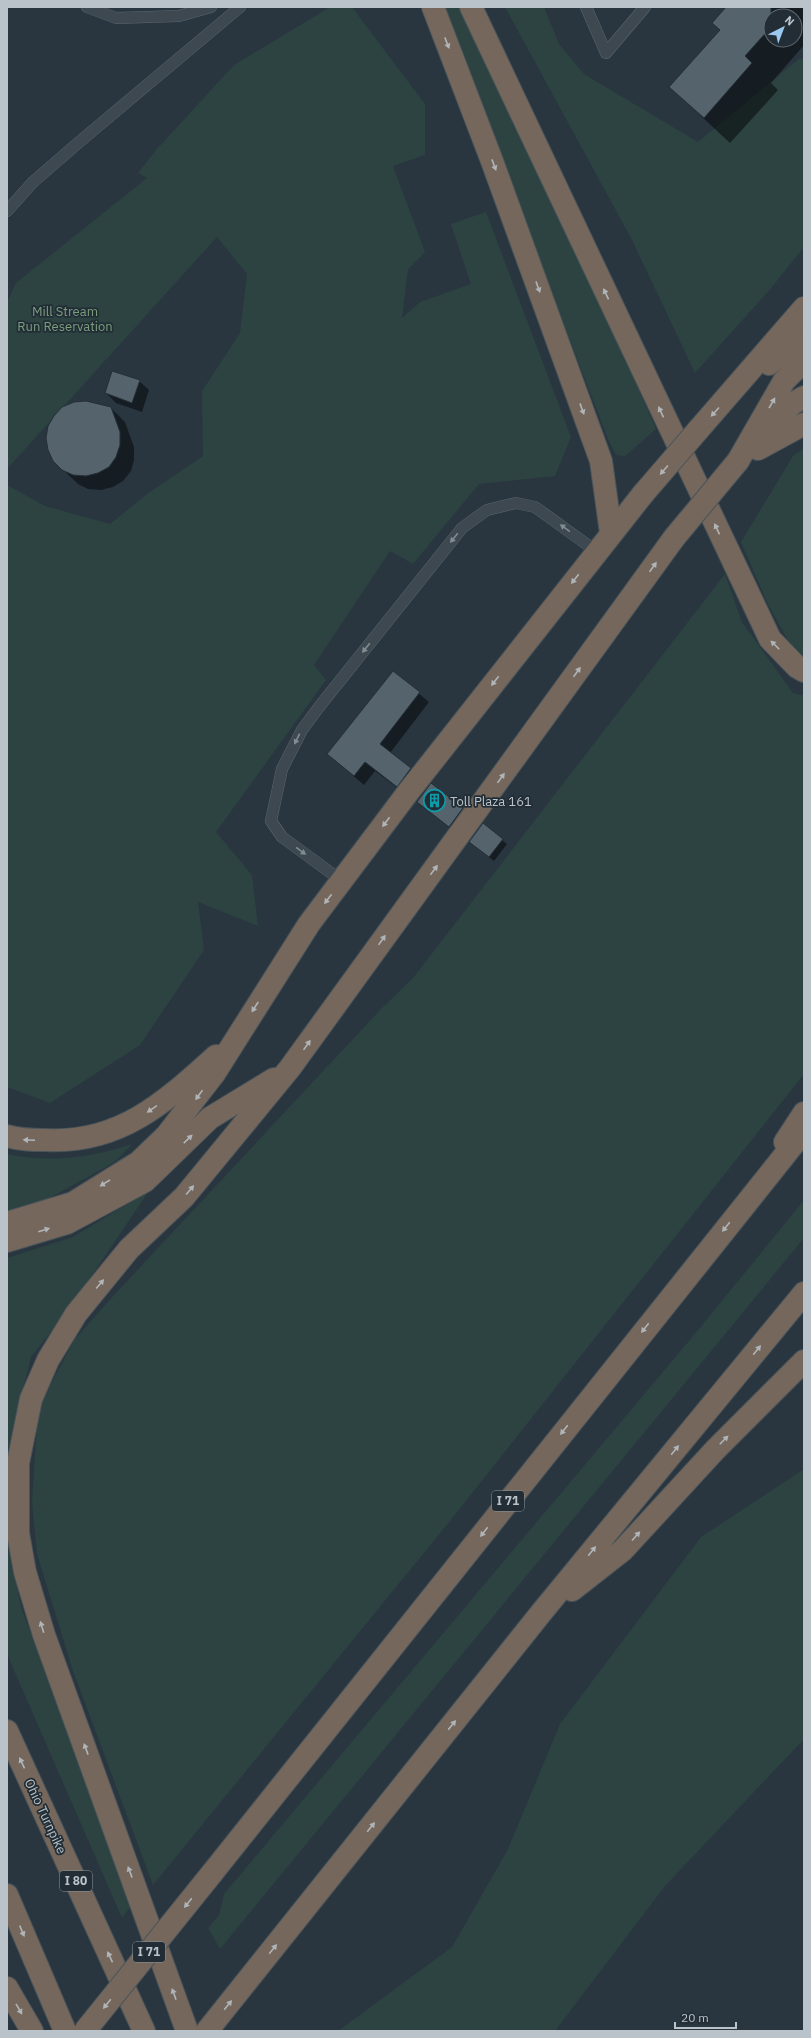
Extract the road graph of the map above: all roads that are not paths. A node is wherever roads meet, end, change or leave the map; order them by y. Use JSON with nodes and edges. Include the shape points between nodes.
{"nodes":[{"id":1,"x":87,"y":7,"type":"edge"},
{"id":2,"x":211,"y":7,"type":"edge"},
{"id":3,"x":240,"y":7,"type":"edge"},
{"id":4,"x":433,"y":7,"type":"edge"},
{"id":5,"x":471,"y":7,"type":"edge"},
{"id":6,"x":586,"y":7,"type":"edge"},
{"id":7,"x":645,"y":7,"type":"edge"},
{"id":8,"x":7,"y":211,"type":"edge"},
{"id":9,"x":804,"y":308,"type":"edge"},
{"id":10,"x":804,"y":337,"type":"edge"},
{"id":11,"x":804,"y":361,"type":"edge"},
{"id":12,"x":730,"y":395,"type":"junction"},
{"id":13,"x":804,"y":397,"type":"edge"},
{"id":14,"x":804,"y":424,"type":"edge"},
{"id":15,"x":738,"y":460,"type":"junction"},
{"id":16,"x":611,"y":533,"type":"junction"},
{"id":17,"x":596,"y":551,"type":"junction"},
{"id":18,"x":804,"y":671,"type":"edge"},
{"id":19,"x":342,"y":881,"type":"junction"},
{"id":20,"x":235,"y":1039,"type":"junction"},
{"id":21,"x":290,"y":1068,"type":"junction"},
{"id":22,"x":804,"y":1113,"type":"edge"},
{"id":23,"x":804,"y":1131,"type":"edge"},
{"id":24,"x":7,"y":1136,"type":"edge"},
{"id":25,"x":740,"y":1210,"type":"junction"},
{"id":26,"x":7,"y":1223,"type":"edge"},
{"id":27,"x":7,"y":1241,"type":"edge"},
{"id":28,"x":804,"y":1293,"type":"edge"},
{"id":29,"x":804,"y":1360,"type":"edge"},
{"id":30,"x":541,"y":1614,"type":"junction"},
{"id":31,"x":7,"y":1731,"type":"edge"},
{"id":32,"x":7,"y":1895,"type":"edge"},
{"id":33,"x":7,"y":1988,"type":"edge"},
{"id":34,"x":32,"y":2031,"type":"edge"},
{"id":35,"x":65,"y":2031,"type":"edge"},
{"id":36,"x":85,"y":2031,"type":"edge"},
{"id":37,"x":144,"y":2031,"type":"edge"},
{"id":38,"x":187,"y":2031,"type":"edge"},
{"id":39,"x":207,"y":2031,"type":"edge"}],
"edges":[{"from":1,"to":2,"type":"lane","via":[[116,18],[179,16]]},
{"from":3,"to":8,"type":"lane","via":[[33,182]]},
{"from":4,"to":16,"type":"highway","one_way":true,"via":[[601,461]]},
{"from":18,"to":5,"type":"highway","one_way":true,"via":[[770,639]]},
{"from":6,"to":7,"type":"lane","via":[[606,53]]},
{"from":9,"to":12,"type":"highway"},
{"from":10,"to":12,"type":"highway"},
{"from":15,"to":11,"type":"highway","one_way":true,"via":[[784,381]]},
{"from":12,"to":16,"type":"highway","one_way":true,"bridge":true},
{"from":13,"to":15,"type":"highway","via":[[792,404]]},
{"from":14,"to":15,"type":"highway"},
{"from":21,"to":15,"type":"highway","one_way":true,"bridge":true,"via":[[674,538]]},
{"from":16,"to":17,"type":"highway"},
{"from":17,"to":19,"type":"highway","one_way":true},
{"from":17,"to":19,"type":"lane","one_way":true,"via":[[535,507],[516,503],[487,510],[462,528],[319,707],[302,730],[282,769],[271,821],[282,837]]},
{"from":19,"to":20,"type":"highway","one_way":true,"via":[[309,924]]},
{"from":20,"to":24,"type":"highway","one_way":true,"via":[[170,1096],[137,1119],[99,1136],[58,1141],[17,1139]]},
{"from":20,"to":26,"type":"highway","one_way":true,"via":[[189,1108],[166,1136],[139,1162],[73,1202]]},
{"from":27,"to":21,"type":"highway","one_way":true,"via":[[67,1223],[144,1181],[210,1118]]},
{"from":38,"to":21,"type":"highway","one_way":true,"via":[[44,1635],[25,1572],[18,1533],[18,1463],[31,1399],[48,1360],[76,1314],[130,1249],[184,1197]]},
{"from":22,"to":25,"type":"highway"},
{"from":23,"to":25,"type":"highway","number":"I 71"},
{"from":25,"to":36,"type":"highway","number":"I 71","one_way":true,"bridge":true},
{"from":30,"to":28,"type":"highway","one_way":true},
{"from":30,"to":29,"type":"highway","one_way":true,"via":[[623,1550],[714,1450]]},
{"from":39,"to":30,"type":"highway","one_way":true},
{"from":37,"to":31,"type":"highway","name":"Ohio Turnpike","number":"I 80","one_way":true},
{"from":32,"to":35,"type":"highway","one_way":true},
{"from":33,"to":34,"type":"highway","one_way":true}]}
